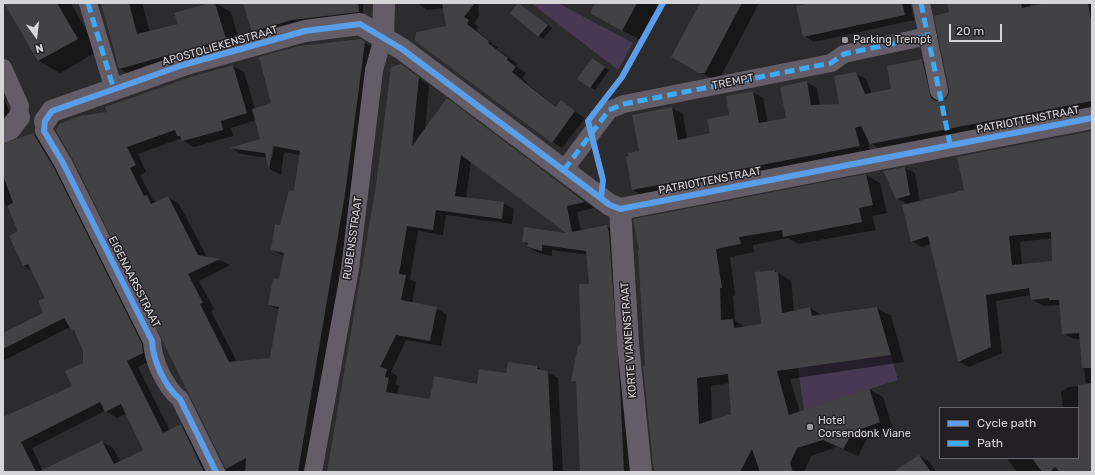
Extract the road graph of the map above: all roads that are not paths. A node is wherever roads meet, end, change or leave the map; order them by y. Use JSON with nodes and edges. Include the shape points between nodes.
{"nodes":[{"id":1,"x":88,"y":3,"type":"edge"},
{"id":2,"x":384,"y":3,"type":"edge"},
{"id":3,"x":921,"y":3,"type":"edge"},
{"id":4,"x":928,"y":36,"type":"junction"},
{"id":5,"x":383,"y":38,"type":"junction"},
{"id":6,"x":3,"y":68,"type":"edge"},
{"id":7,"x":114,"y":90,"type":"junction"},
{"id":8,"x":939,"y":91,"type":"dead end"},
{"id":9,"x":19,"y":117,"type":"joint"},
{"id":10,"x":1092,"y":118,"type":"edge"},
{"id":11,"x":45,"y":121,"type":"joint"},
{"id":12,"x":3,"y":132,"type":"edge"},
{"id":13,"x":564,"y":170,"type":"junction"},
{"id":14,"x":620,"y":209,"type":"junction"},
{"id":15,"x":216,"y":472,"type":"edge"},
{"id":16,"x":313,"y":472,"type":"edge"},
{"id":17,"x":641,"y":472,"type":"edge"}],
"edges":[{"from":1,"to":7,"type":"street"},
{"from":2,"to":5,"type":"street","name":"RUBENSSTRAAT"},
{"from":3,"to":4,"type":"street"},
{"from":4,"to":8,"type":"street"},
{"from":4,"to":13,"type":"street","name":"TREMPT","via":[[844,54],[831,63],[624,104],[609,110]]},
{"from":5,"to":7,"type":"street","name":"APOSTOLIEKENSTRAAT","via":[[360,24],[305,31],[183,65]]},
{"from":5,"to":13,"type":"street","via":[[402,49]]},
{"from":5,"to":16,"type":"street","name":"RUBENSSTRAAT","via":[[374,70],[350,269]]},
{"from":6,"to":9,"type":"street","via":[[20,106]]},
{"from":7,"to":11,"type":"street","name":"APOSTOLIEKENSTRAAT","via":[[52,111]]},
{"from":9,"to":12,"type":"street","via":[[10,129]]},
{"from":10,"to":14,"type":"street","name":"PATRIOTTENSTRAAT"},
{"from":11,"to":15,"type":"street","name":"EIGENAARSSTRAAT","via":[[44,131],[63,163],[152,341],[152,353],[171,392],[180,399]]},
{"from":13,"to":14,"type":"street","via":[[610,205]]},
{"from":14,"to":17,"type":"street","name":"KORTE VIANENSTRAAT","via":[[628,344]]}]}
